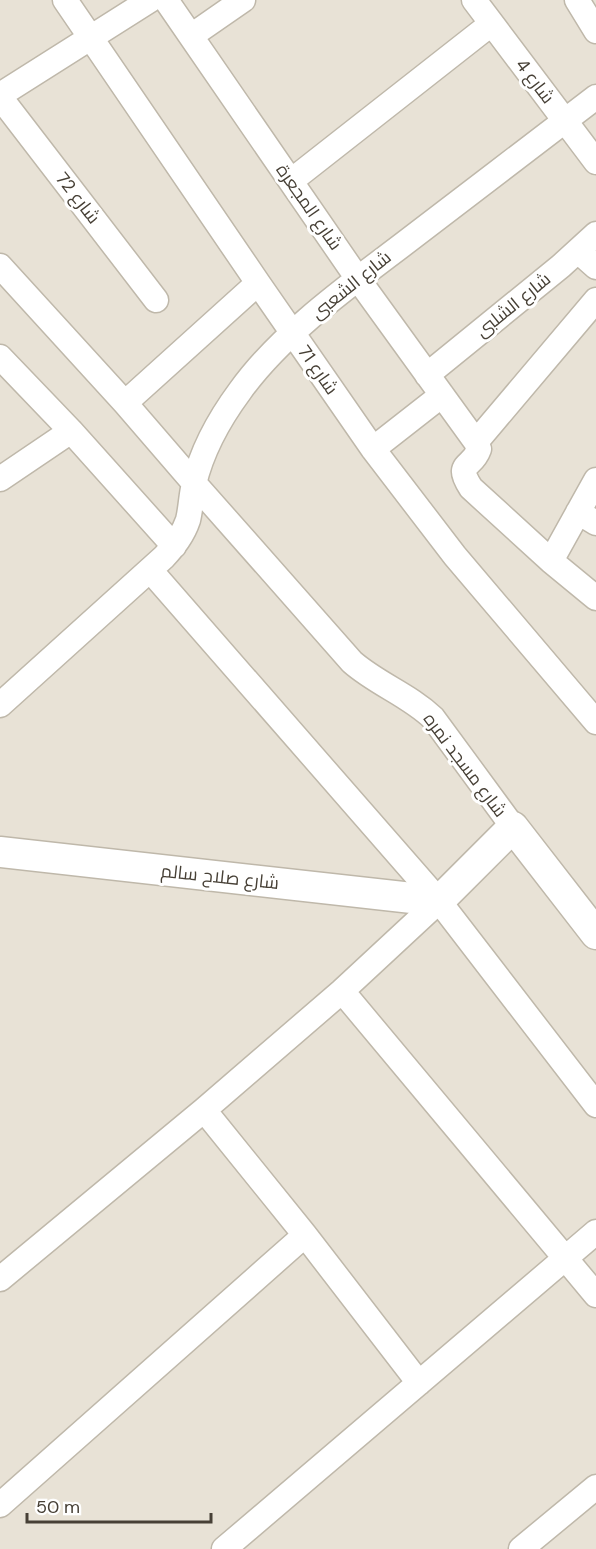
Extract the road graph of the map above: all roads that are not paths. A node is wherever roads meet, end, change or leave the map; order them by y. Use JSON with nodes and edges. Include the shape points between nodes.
{"nodes":[{"id":1,"x":65,"y":0,"type":"edge"},
{"id":2,"x":150,"y":0,"type":"edge"},
{"id":3,"x":166,"y":0,"type":"edge"},
{"id":4,"x":243,"y":0,"type":"edge"},
{"id":5,"x":474,"y":0,"type":"edge"},
{"id":6,"x":577,"y":0,"type":"edge"},
{"id":7,"x":491,"y":24,"type":"junction"},
{"id":8,"x":596,"y":31,"type":"edge"},
{"id":9,"x":191,"y":36,"type":"junction"},
{"id":10,"x":90,"y":38,"type":"junction"},
{"id":11,"x":0,"y":96,"type":"edge"},
{"id":12,"x":596,"y":97,"type":"edge"},
{"id":13,"x":565,"y":121,"type":"junction"},
{"id":14,"x":596,"y":162,"type":"edge"},
{"id":15,"x":291,"y":181,"type":"junction"},
{"id":16,"x":596,"y":234,"type":"edge"},
{"id":17,"x":587,"y":259,"type":"edge"},
{"id":18,"x":0,"y":267,"type":"edge"},
{"id":19,"x":358,"y":279,"type":"junction"},
{"id":20,"x":258,"y":283,"type":"junction"},
{"id":21,"x":156,"y":300,"type":"dead end"},
{"id":22,"x":596,"y":300,"type":"edge"},
{"id":23,"x":292,"y":333,"type":"junction"},
{"id":24,"x":0,"y":357,"type":"edge"},
{"id":25,"x":427,"y":375,"type":"junction"},
{"id":26,"x":442,"y":395,"type":"junction"},
{"id":27,"x":125,"y":403,"type":"junction"},
{"id":28,"x":71,"y":431,"type":"junction"},
{"id":29,"x":476,"y":442,"type":"junction"},
{"id":30,"x":373,"y":449,"type":"junction"},
{"id":31,"x":0,"y":479,"type":"edge"},
{"id":32,"x":596,"y":480,"type":"edge"},
{"id":33,"x":194,"y":483,"type":"junction"},
{"id":34,"x":587,"y":517,"type":"edge"},
{"id":35,"x":174,"y":546,"type":"junction"},
{"id":36,"x":551,"y":561,"type":"junction"},
{"id":37,"x":150,"y":570,"type":"junction"},
{"id":38,"x":596,"y":598,"type":"edge"},
{"id":39,"x":0,"y":705,"type":"edge"},
{"id":40,"x":596,"y":722,"type":"edge"},
{"id":41,"x":513,"y":827,"type":"junction"},
{"id":42,"x":0,"y":852,"type":"edge"},
{"id":43,"x":439,"y":902,"type":"junction"},
{"id":44,"x":596,"y":934,"type":"edge"},
{"id":45,"x":342,"y":991,"type":"junction"},
{"id":46,"x":596,"y":1105,"type":"edge"},
{"id":47,"x":204,"y":1110,"type":"junction"},
{"id":48,"x":596,"y":1232,"type":"edge"},
{"id":49,"x":305,"y":1234,"type":"junction"},
{"id":50,"x":566,"y":1258,"type":"junction"},
{"id":51,"x":0,"y":1279,"type":"edge"},
{"id":52,"x":596,"y":1295,"type":"edge"},
{"id":53,"x":419,"y":1383,"type":"junction"},
{"id":54,"x":596,"y":1487,"type":"edge"},
{"id":55,"x":0,"y":1505,"type":"edge"},
{"id":56,"x":224,"y":1549,"type":"edge"},
{"id":57,"x":521,"y":1549,"type":"edge"}],
"edges":[{"from":1,"to":10,"type":"street","name":"شارع 71"},
{"from":2,"to":10,"type":"street"},
{"from":3,"to":9,"type":"street","name":"شارع المجعرة"},
{"from":4,"to":9,"type":"street"},
{"from":5,"to":7,"type":"street","name":"شارع 4"},
{"from":6,"to":8,"type":"street"},
{"from":7,"to":13,"type":"street","name":"شارع 4"},
{"from":7,"to":15,"type":"street"},
{"from":9,"to":15,"type":"street","name":"شارع المجعرة"},
{"from":10,"to":11,"type":"street"},
{"from":10,"to":20,"type":"street","name":"شارع 71"},
{"from":11,"to":21,"type":"street","name":"شارع 72"},
{"from":12,"to":13,"type":"street","name":"شارع الشعبى"},
{"from":13,"to":14,"type":"street","name":"شارع 4"},
{"from":13,"to":19,"type":"street","name":"شارع الشعبى"},
{"from":15,"to":19,"type":"street","name":"شارع المجعرة"},
{"from":16,"to":17,"type":"street","name":"شارع الشلبى"},
{"from":17,"to":25,"type":"street","name":"شارع الشلبى"},
{"from":18,"to":27,"type":"street","name":"شارع مسجد نمره"},
{"from":19,"to":23,"type":"street","name":"شارع الشعبى"},
{"from":19,"to":25,"type":"street","name":"شارع المجعرة"},
{"from":20,"to":23,"type":"street","name":"شارع 71"},
{"from":20,"to":27,"type":"street"},
{"from":22,"to":29,"type":"street"},
{"from":23,"to":30,"type":"street","name":"شارع 71"},
{"from":23,"to":33,"type":"street","name":"شارع الشعبى","via":[[241,389],[221,418]]},
{"from":24,"to":28,"type":"street"},
{"from":25,"to":26,"type":"street","name":"شارع المجعرة"},
{"from":26,"to":29,"type":"street","name":"شارع المجعرة"},
{"from":26,"to":30,"type":"street"},
{"from":27,"to":33,"type":"street","name":"شارع مسجد نمره"},
{"from":28,"to":31,"type":"street"},
{"from":28,"to":35,"type":"street"},
{"from":29,"to":36,"type":"street","via":[[477,454],[463,471],[471,488]]},
{"from":30,"to":40,"type":"street","name":"شارع 71","via":[[455,556]]},
{"from":32,"to":34,"type":"street"},
{"from":33,"to":35,"type":"street","name":"شارع الشعبى","via":[[188,518]]},
{"from":33,"to":41,"type":"street","name":"شارع مسجد نمره","via":[[352,662],[433,718]]},
{"from":34,"to":36,"type":"street"},
{"from":35,"to":37,"type":"street","name":"شارع الشعبى"},
{"from":36,"to":38,"type":"street"},
{"from":37,"to":39,"type":"street","name":"شارع الشعبى"},
{"from":37,"to":43,"type":"street"},
{"from":41,"to":43,"type":"street"},
{"from":41,"to":44,"type":"street","name":"شارع مسجد نمره"},
{"from":42,"to":43,"type":"street","name":"شارع صلاح سالم"},
{"from":43,"to":45,"type":"street"},
{"from":43,"to":46,"type":"street"},
{"from":45,"to":47,"type":"street"},
{"from":45,"to":50,"type":"street"},
{"from":47,"to":49,"type":"street"},
{"from":47,"to":51,"type":"street"},
{"from":48,"to":50,"type":"street"},
{"from":49,"to":53,"type":"street"},
{"from":49,"to":55,"type":"street"},
{"from":50,"to":52,"type":"street"},
{"from":50,"to":53,"type":"street"},
{"from":53,"to":56,"type":"street"},
{"from":54,"to":57,"type":"street"}]}
